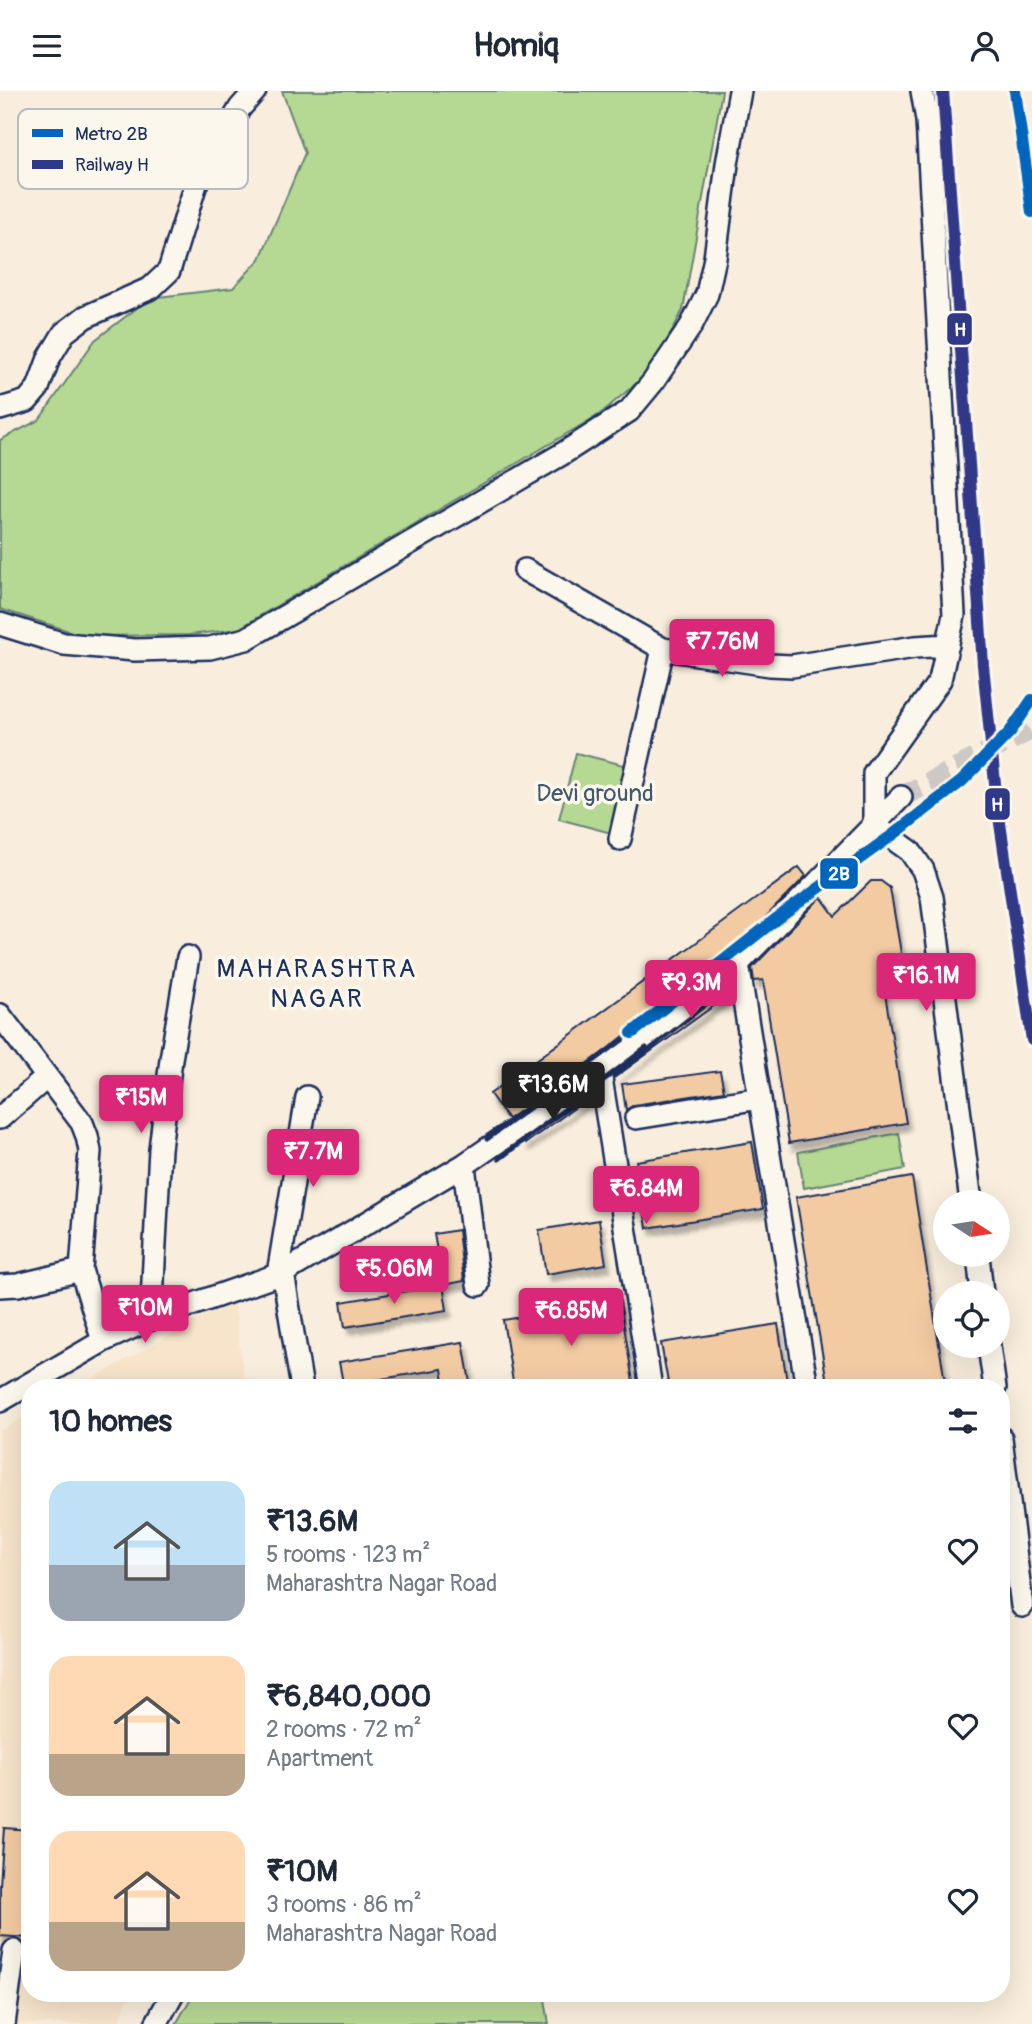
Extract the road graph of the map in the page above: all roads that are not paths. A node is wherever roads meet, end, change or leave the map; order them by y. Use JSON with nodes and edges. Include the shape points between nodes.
{"nodes":[{"id":1,"x":255,"y":91,"type":"edge"},
{"id":2,"x":740,"y":91,"type":"edge"},
{"id":3,"x":922,"y":91,"type":"edge"},
{"id":4,"x":239,"y":109,"type":"edge"},
{"id":5,"x":194,"y":189,"type":"edge"},
{"id":6,"x":0,"y":409,"type":"edge"},
{"id":7,"x":525,"y":570,"type":"dead end"},
{"id":8,"x":0,"y":624,"type":"edge"},
{"id":9,"x":948,"y":645,"type":"junction"},
{"id":10,"x":663,"y":649,"type":"junction"},
{"id":11,"x":901,"y":797,"type":"tunnel mouth"},
{"id":12,"x":874,"y":825,"type":"junction"},
{"id":13,"x":620,"y":839,"type":"dead end"},
{"id":14,"x":188,"y":957,"type":"dead end"},
{"id":15,"x":738,"y":964,"type":"junction"},
{"id":16,"x":0,"y":1015,"type":"edge"},
{"id":17,"x":600,"y":1072,"type":"junction"},
{"id":18,"x":47,"y":1077,"type":"junction"},
{"id":19,"x":307,"y":1097,"type":"dead end"},
{"id":20,"x":760,"y":1098,"type":"junction"},
{"id":21,"x":0,"y":1118,"type":"edge"},
{"id":22,"x":636,"y":1118,"type":"dead end"},
{"id":23,"x":464,"y":1165,"type":"junction"},
{"id":24,"x":969,"y":1190,"type":"edge"},
{"id":25,"x":81,"y":1270,"type":"junction"},
{"id":26,"x":281,"y":1273,"type":"junction"},
{"id":27,"x":478,"y":1285,"type":"dead end"},
{"id":28,"x":0,"y":1286,"type":"edge"},
{"id":29,"x":151,"y":1319,"type":"junction"},
{"id":30,"x":103,"y":1341,"type":"junction"},
{"id":31,"x":991,"y":1358,"type":"edge"},
{"id":32,"x":38,"y":1379,"type":"edge"},
{"id":33,"x":300,"y":1379,"type":"edge"},
{"id":34,"x":650,"y":1379,"type":"edge"},
{"id":35,"x":806,"y":1379,"type":"edge"},
{"id":36,"x":994,"y":1379,"type":"edge"},
{"id":37,"x":21,"y":1389,"type":"edge"},
{"id":38,"x":0,"y":1401,"type":"edge"},
{"id":39,"x":1010,"y":1511,"type":"edge"},
{"id":40,"x":1022,"y":1606,"type":"dead end"},
{"id":41,"x":15,"y":1951,"type":"edge"},
{"id":42,"x":168,"y":2002,"type":"edge"},
{"id":43,"x":3,"y":2015,"type":"edge"},
{"id":44,"x":156,"y":2024,"type":"edge"}],
"edges":[{"from":1,"to":4,"type":"street"},
{"from":2,"to":8,"type":"street","via":[[706,293],[691,326],[629,411],[246,639],[210,648],[135,650],[64,644]]},
{"from":3,"to":9,"type":"street","via":[[954,615]]},
{"from":5,"to":6,"type":"street","via":[[169,271],[151,288],[85,317],[64,333],[38,388],[27,401]]},
{"from":7,"to":10,"type":"street"},
{"from":9,"to":10,"type":"street","via":[[792,666]]},
{"from":9,"to":12,"type":"street","via":[[940,681],[873,773]]},
{"from":10,"to":13,"type":"street"},
{"from":11,"to":12,"type":"street"},
{"from":12,"to":15,"type":"street"},
{"from":12,"to":24,"type":"street","via":[[909,851],[923,870],[932,897]]},
{"from":14,"to":29,"type":"street","via":[[160,1149]]},
{"from":15,"to":17,"type":"street"},
{"from":15,"to":20,"type":"street"},
{"from":16,"to":18,"type":"street"},
{"from":17,"to":23,"type":"street"},
{"from":17,"to":34,"type":"street"},
{"from":18,"to":21,"type":"street"},
{"from":18,"to":25,"type":"street","via":[[82,1123],[90,1151]]},
{"from":19,"to":26,"type":"street"},
{"from":20,"to":22,"type":"street"},
{"from":20,"to":35,"type":"street"},
{"from":23,"to":26,"type":"street"},
{"from":23,"to":27,"type":"street"},
{"from":25,"to":28,"type":"street"},
{"from":25,"to":30,"type":"street"},
{"from":26,"to":29,"type":"street"},
{"from":26,"to":33,"type":"street"},
{"from":29,"to":30,"type":"street"},
{"from":30,"to":32,"type":"street"},
{"from":31,"to":36,"type":"street"},
{"from":37,"to":38,"type":"street"},
{"from":39,"to":40,"type":"street"},
{"from":41,"to":43,"type":"street"},
{"from":42,"to":44,"type":"street"}]}
